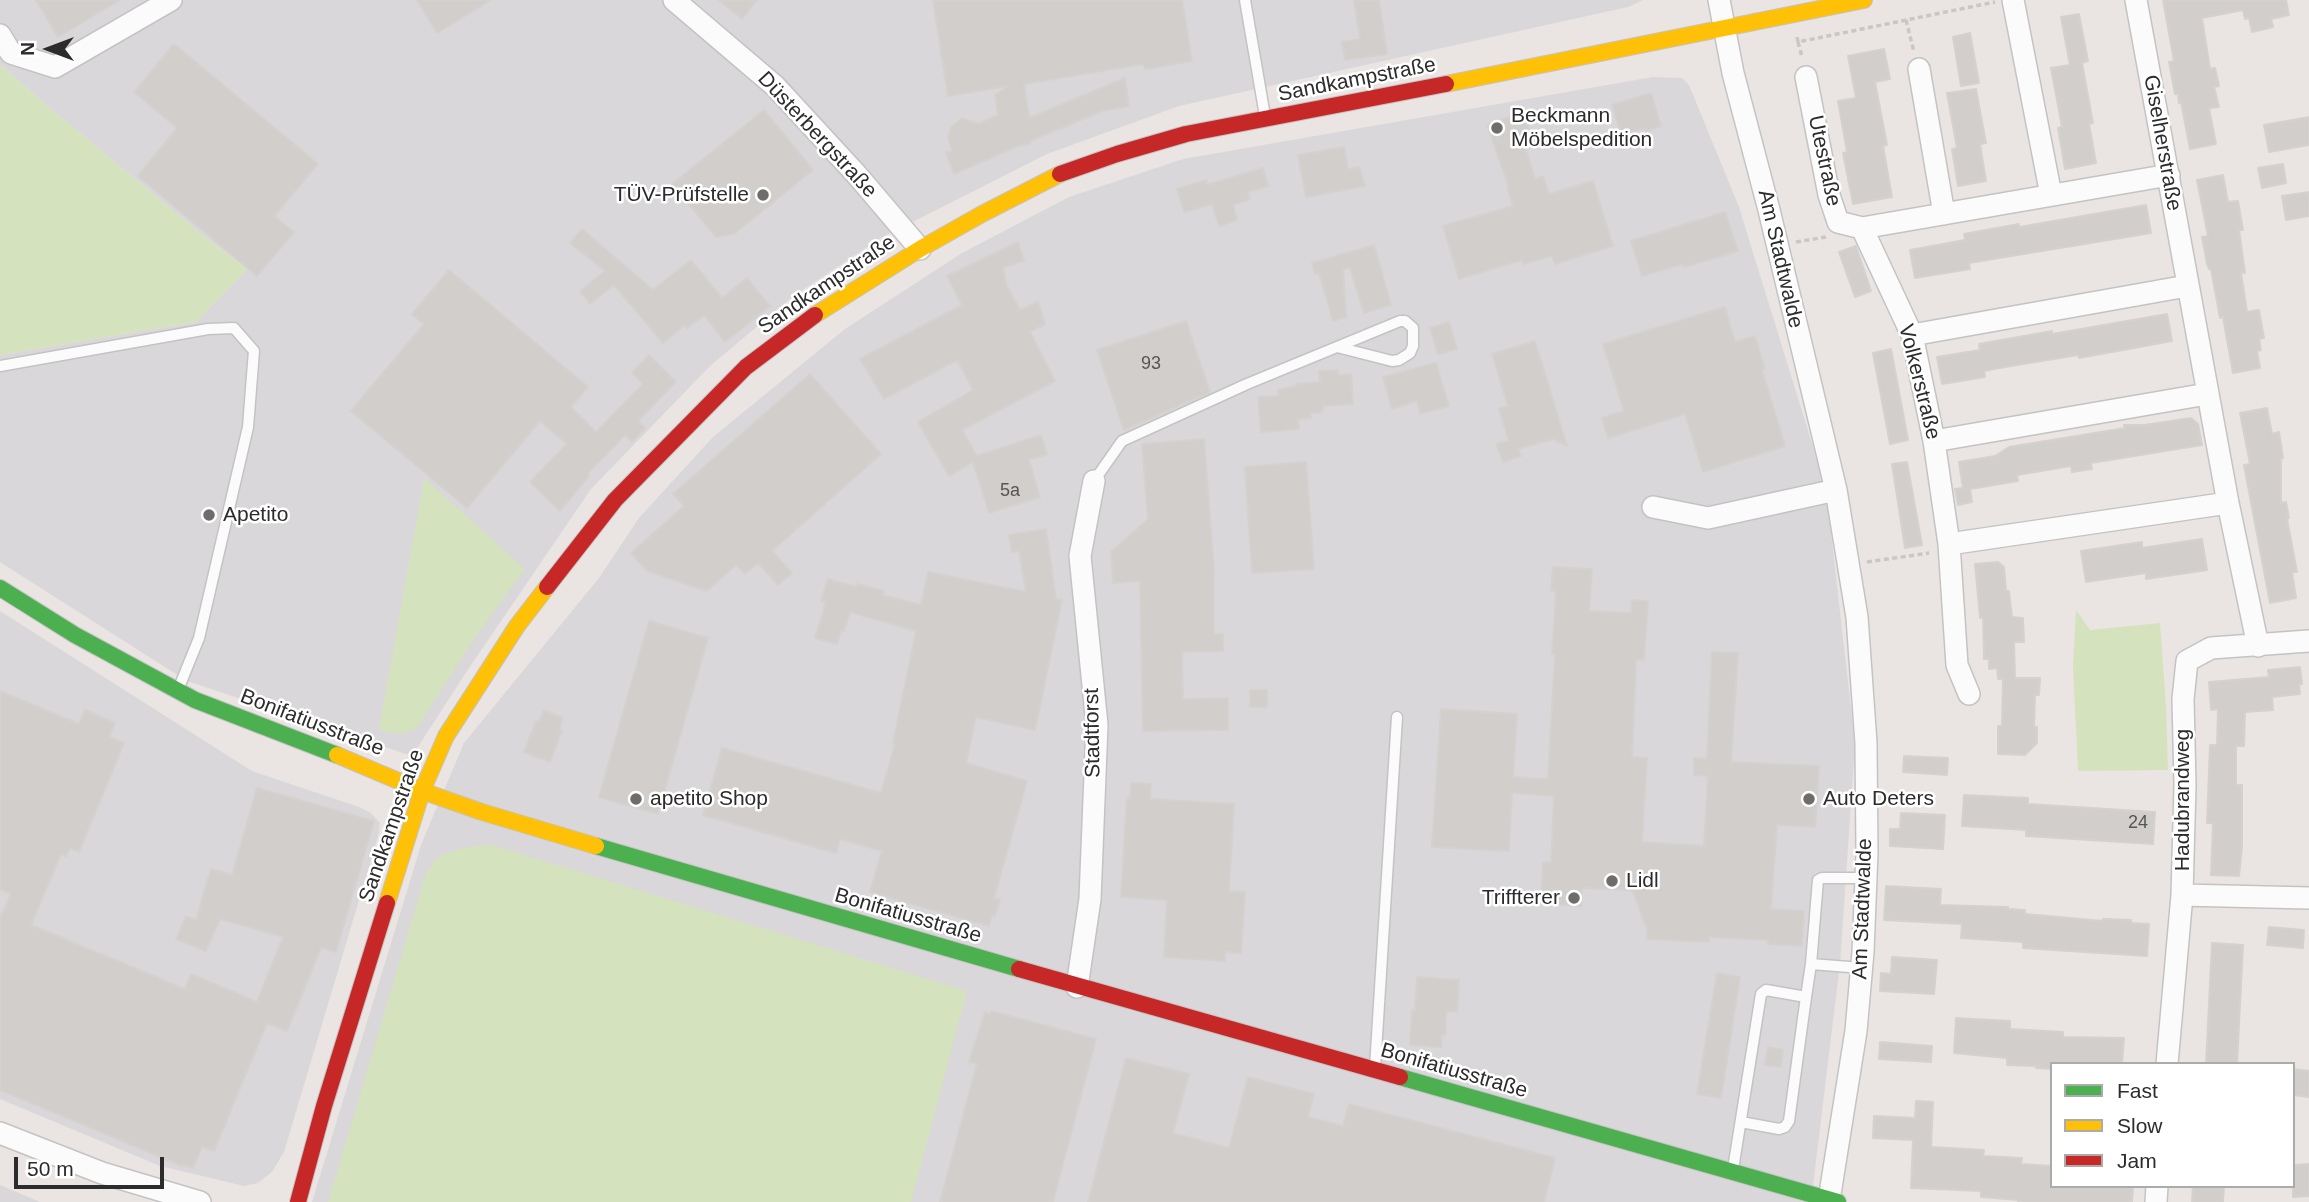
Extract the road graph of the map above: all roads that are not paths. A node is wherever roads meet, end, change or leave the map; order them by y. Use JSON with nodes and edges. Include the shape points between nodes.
{"nodes":[{"id":1,"x":171,"y":0,"type":"edge"},
{"id":2,"x":674,"y":0,"type":"edge"},
{"id":3,"x":1245,"y":0,"type":"edge"},
{"id":4,"x":1720,"y":0,"type":"edge"},
{"id":5,"x":1864,"y":0,"type":"edge"},
{"id":6,"x":2013,"y":0,"type":"edge"},
{"id":7,"x":2136,"y":0,"type":"edge"},
{"id":8,"x":1725,"y":28,"type":"junction"},
{"id":9,"x":0,"y":35,"type":"edge"},
{"id":10,"x":1919,"y":69,"type":"road end"},
{"id":11,"x":1806,"y":77,"type":"dead end"},
{"id":12,"x":1265,"y":119,"type":"junction"},
{"id":13,"x":2169,"y":175,"type":"junction"},
{"id":14,"x":2051,"y":195,"type":"junction"},
{"id":15,"x":1944,"y":214,"type":"junction"},
{"id":16,"x":1852,"y":225,"type":"junction"},
{"id":17,"x":920,"y":249,"type":"junction"},
{"id":18,"x":2187,"y":286,"type":"junction"},
{"id":19,"x":1912,"y":335,"type":"junction"},
{"id":20,"x":1337,"y":347,"type":"junction"},
{"id":21,"x":0,"y":366,"type":"edge"},
{"id":22,"x":2207,"y":394,"type":"junction"},
{"id":23,"x":1934,"y":441,"type":"junction"},
{"id":24,"x":1094,"y":481,"type":"joint"},
{"id":25,"x":1836,"y":490,"type":"junction"},
{"id":26,"x":2228,"y":503,"type":"junction"},
{"id":27,"x":1654,"y":507,"type":"dead end"},
{"id":28,"x":1949,"y":547,"type":"junction"},
{"id":29,"x":0,"y":588,"type":"edge"},
{"id":30,"x":2309,"y":641,"type":"edge"},
{"id":31,"x":2258,"y":646,"type":"junction"},
{"id":32,"x":177,"y":691,"type":"junction"},
{"id":33,"x":1969,"y":694,"type":"dead end"},
{"id":34,"x":1396,"y":717,"type":"dead end"},
{"id":35,"x":422,"y":791,"type":"junction"},
{"id":36,"x":1866,"y":878,"type":"junction"},
{"id":37,"x":2182,"y":895,"type":"junction"},
{"id":38,"x":2309,"y":898,"type":"edge"},
{"id":39,"x":1811,"y":964,"type":"junction"},
{"id":40,"x":1862,"y":968,"type":"junction"},
{"id":41,"x":1077,"y":986,"type":"junction"},
{"id":42,"x":1806,"y":997,"type":"junction"},
{"id":43,"x":2167,"y":1062,"type":"edge"},
{"id":44,"x":1375,"y":1070,"type":"junction"},
{"id":45,"x":1741,"y":1122,"type":"junction"},
{"id":46,"x":0,"y":1133,"type":"edge"},
{"id":47,"x":1733,"y":1172,"type":"junction"},
{"id":48,"x":1832,"y":1201,"type":"edge"},
{"id":49,"x":200,"y":1202,"type":"edge"},
{"id":50,"x":298,"y":1202,"type":"edge"}],
"edges":[{"from":1,"to":9,"type":"street","via":[[55,67],[11,53]]},
{"from":2,"to":17,"type":"street","name":"Düsterbergstraße","via":[[775,86]]},
{"from":3,"to":12,"type":"lane"},
{"from":4,"to":8,"type":"street","name":"Am Stadtwalde"},
{"from":5,"to":8,"type":"street","name":"Sandkampstraße"},
{"from":6,"to":14,"type":"street"},
{"from":7,"to":13,"type":"street","name":"Giselherstraße"},
{"from":8,"to":12,"type":"street","name":"Sandkampstraße"},
{"from":8,"to":25,"type":"street","name":"Am Stadtwalde"},
{"from":10,"to":15,"type":"street"},
{"from":11,"to":16,"type":"street","name":"Utestraße","via":[[1829,195],[1838,222]]},
{"from":12,"to":17,"type":"street","name":"Sandkampstraße","via":[[1186,134],[1058,175]]},
{"from":13,"to":14,"type":"street","name":"Utestraße"},
{"from":13,"to":18,"type":"street","name":"Giselherstraße"},
{"from":14,"to":15,"type":"street","name":"Utestraße"},
{"from":15,"to":16,"type":"street","name":"Utestraße"},
{"from":16,"to":19,"type":"street","name":"Volkerstraße"},
{"from":17,"to":35,"type":"street","name":"Sandkampstraße","via":[[803,323],[746,367],[615,500],[517,626],[446,736]]},
{"from":18,"to":19,"type":"street"},
{"from":18,"to":22,"type":"street","name":"Giselherstraße"},
{"from":19,"to":23,"type":"street","name":"Volkerstraße"},
{"from":20,"to":20,"type":"lane","via":[[1400,321],[1413,328],[1410,353],[1399,360]]},
{"from":20,"to":24,"type":"lane","via":[[1122,441]]},
{"from":21,"to":32,"type":"lane","via":[[208,329],[234,328],[254,351],[248,427],[199,638]]},
{"from":22,"to":23,"type":"street"},
{"from":22,"to":26,"type":"street","name":"Giselherstraße"},
{"from":23,"to":28,"type":"street","name":"Volkerstraße"},
{"from":24,"to":41,"type":"street","name":"Stadtforst","via":[[1080,556],[1097,725],[1090,900]]},
{"from":25,"to":27,"type":"street","via":[[1708,518]]},
{"from":25,"to":36,"type":"street","name":"Am Stadtwalde","via":[[1857,617],[1866,743]]},
{"from":26,"to":28,"type":"street"},
{"from":26,"to":31,"type":"street","name":"Giselherstraße"},
{"from":28,"to":33,"type":"street","name":"Volkerstraße","via":[[1957,665]]},
{"from":29,"to":32,"type":"street","name":"Bonifatiusstraße"},
{"from":30,"to":31,"type":"street","name":"Hadubrandweg"},
{"from":31,"to":37,"type":"street","name":"Hadubrandweg","via":[[2211,648],[2187,661]]},
{"from":32,"to":35,"type":"street","name":"Bonifatiusstraße"},
{"from":34,"to":44,"type":"lane"},
{"from":35,"to":41,"type":"street","name":"Bonifatiusstraße","via":[[710,881]]},
{"from":35,"to":50,"type":"street","name":"Sandkampstraße"},
{"from":36,"to":39,"type":"lane","via":[[1818,880]]},
{"from":36,"to":40,"type":"street","name":"Am Stadtwalde"},
{"from":37,"to":38,"type":"street"},
{"from":37,"to":43,"type":"street","name":"Hadubrandweg"},
{"from":39,"to":40,"type":"lane"},
{"from":39,"to":42,"type":"lane"},
{"from":40,"to":48,"type":"street","name":"Am Stadtwalde"},
{"from":41,"to":44,"type":"street","name":"Bonifatiusstraße"},
{"from":42,"to":45,"type":"lane","via":[[1766,990],[1761,994]]},
{"from":42,"to":45,"type":"lane","via":[[1789,1121],[1779,1129]]},
{"from":44,"to":47,"type":"street","name":"Bonifatiusstraße"},
{"from":45,"to":47,"type":"lane"},
{"from":46,"to":49,"type":"street","via":[[102,1173]]},
{"from":47,"to":48,"type":"street","name":"Bonifatiusstraße"}]}
